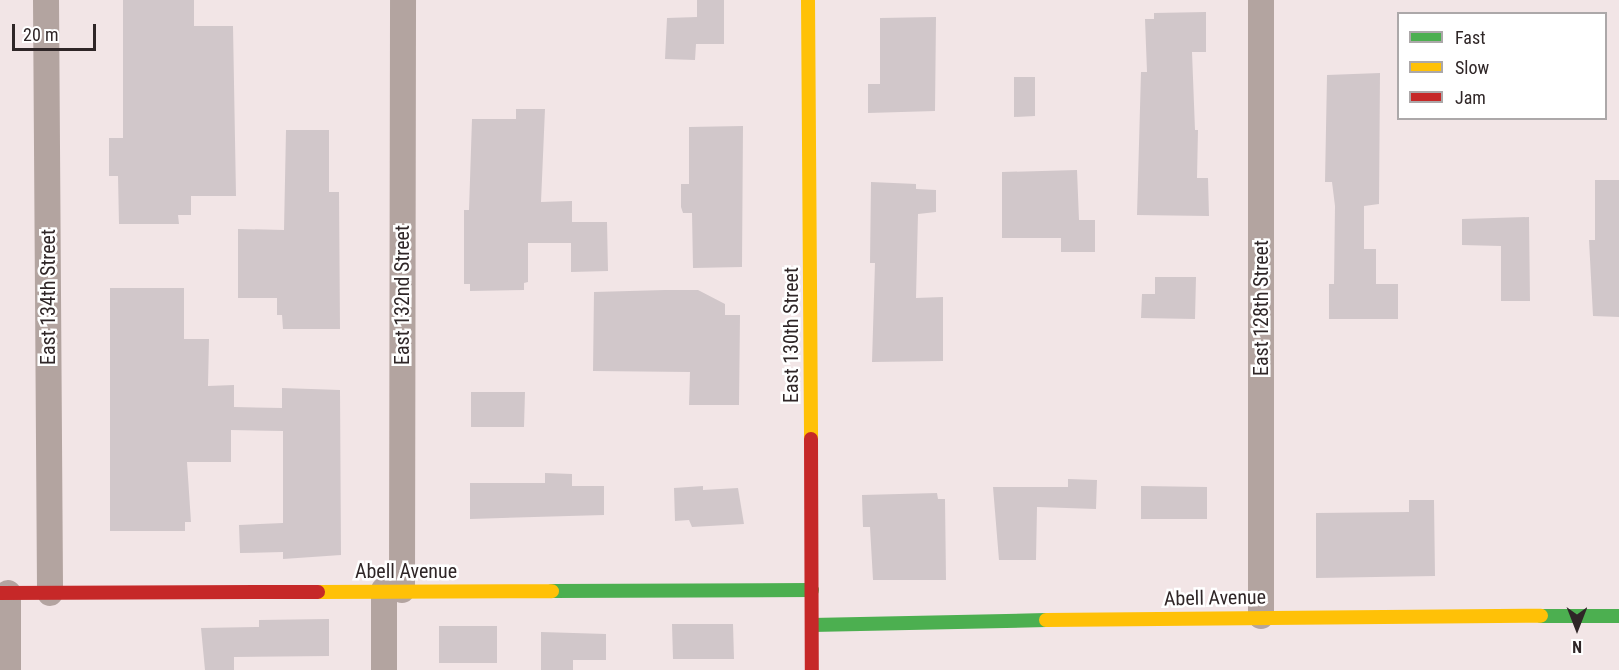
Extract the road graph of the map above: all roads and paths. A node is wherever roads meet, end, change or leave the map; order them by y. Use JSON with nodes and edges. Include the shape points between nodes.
{"nodes":[{"id":1,"x":46,"y":0,"type":"edge"},
{"id":2,"x":403,"y":0,"type":"edge"},
{"id":3,"x":808,"y":0,"type":"edge"},
{"id":4,"x":1261,"y":0,"type":"edge"},
{"id":5,"x":393,"y":590,"type":"junction"},
{"id":6,"x":812,"y":590,"type":"junction"},
{"id":7,"x":4,"y":593,"type":"edge"},
{"id":8,"x":50,"y":593,"type":"junction"},
{"id":9,"x":1261,"y":616,"type":"junction"},
{"id":10,"x":1619,"y":616,"type":"edge"},
{"id":11,"x":812,"y":625,"type":"junction"},
{"id":12,"x":8,"y":670,"type":"edge"},
{"id":13,"x":384,"y":670,"type":"edge"},
{"id":14,"x":812,"y":670,"type":"edge"}],
"edges":[{"from":1,"to":8,"type":"street","name":"East 134th Street"},
{"from":2,"to":5,"type":"street","name":"East 132nd Street"},
{"from":3,"to":6,"type":"street","name":"East 130th Street"},
{"from":4,"to":9,"type":"street","name":"East 128th Street"},
{"from":5,"to":6,"type":"street","name":"Abell Avenue"},
{"from":5,"to":8,"type":"street","name":"Abell Avenue"},
{"from":5,"to":13,"type":"street","name":"East 132nd Street"},
{"from":6,"to":11,"type":"street","name":"East 130th Street"},
{"from":7,"to":8,"type":"street","name":"Abell Avenue"},
{"from":7,"to":12,"type":"street"},
{"from":9,"to":10,"type":"street","name":"Abell Avenue"},
{"from":9,"to":11,"type":"street","name":"Abell Avenue"},
{"from":11,"to":14,"type":"street","name":"East 130th Street"}]}
